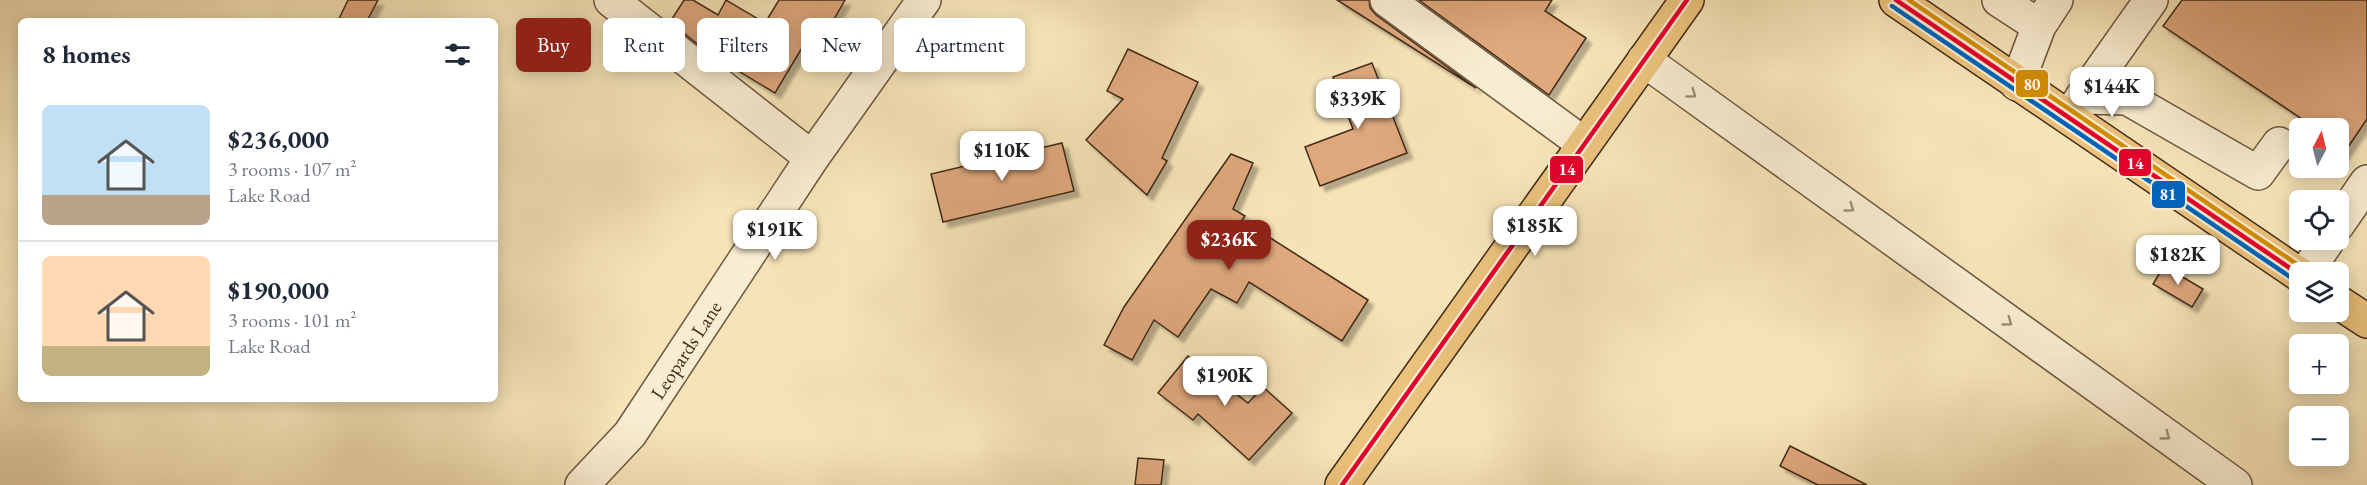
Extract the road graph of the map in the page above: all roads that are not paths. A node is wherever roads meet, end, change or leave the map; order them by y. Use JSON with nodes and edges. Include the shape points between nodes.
{"nodes":[{"id":1,"x":611,"y":0,"type":"edge"},
{"id":2,"x":924,"y":0,"type":"edge"},
{"id":3,"x":1387,"y":0,"type":"edge"},
{"id":4,"x":1897,"y":0,"type":"edge"},
{"id":5,"x":1999,"y":0,"type":"edge"},
{"id":6,"x":2151,"y":0,"type":"edge"},
{"id":7,"x":1687,"y":1,"type":"edge"},
{"id":8,"x":2048,"y":13,"type":"edge"},
{"id":9,"x":1644,"y":60,"type":"junction"},
{"id":10,"x":2017,"y":84,"type":"junction"},
{"id":11,"x":2075,"y":108,"type":"junction"},
{"id":12,"x":1584,"y":144,"type":"junction"},
{"id":13,"x":2279,"y":144,"type":"dead end"},
{"id":14,"x":812,"y":158,"type":"junction"},
{"id":15,"x":2367,"y":182,"type":"edge"},
{"id":16,"x":2349,"y":208,"type":"edge"},
{"id":17,"x":2289,"y":267,"type":"edge"},
{"id":18,"x":2349,"y":309,"type":"edge"},
{"id":19,"x":2367,"y":321,"type":"edge"},
{"id":20,"x":582,"y":485,"type":"edge"},
{"id":21,"x":1342,"y":485,"type":"edge"},
{"id":22,"x":2235,"y":485,"type":"edge"}],
"edges":[{"from":1,"to":14,"type":"street"},
{"from":2,"to":14,"type":"street","name":"Leopards Lane"},
{"from":3,"to":12,"type":"street"},
{"from":4,"to":10,"type":"main road"},
{"from":5,"to":8,"type":"street"},
{"from":6,"to":11,"type":"street"},
{"from":7,"to":9,"type":"main road"},
{"from":8,"to":10,"type":"street"},
{"from":9,"to":12,"type":"main road"},
{"from":9,"to":22,"type":"street","one_way":true},
{"from":10,"to":11,"type":"main road"},
{"from":11,"to":13,"type":"street","via":[[2127,99],[2258,173]]},
{"from":11,"to":17,"type":"main road"},
{"from":12,"to":21,"type":"main road"},
{"from":14,"to":20,"type":"street","name":"Leopards Lane","via":[[630,434]]},
{"from":15,"to":16,"type":"street"},
{"from":18,"to":19,"type":"main road"}]}
